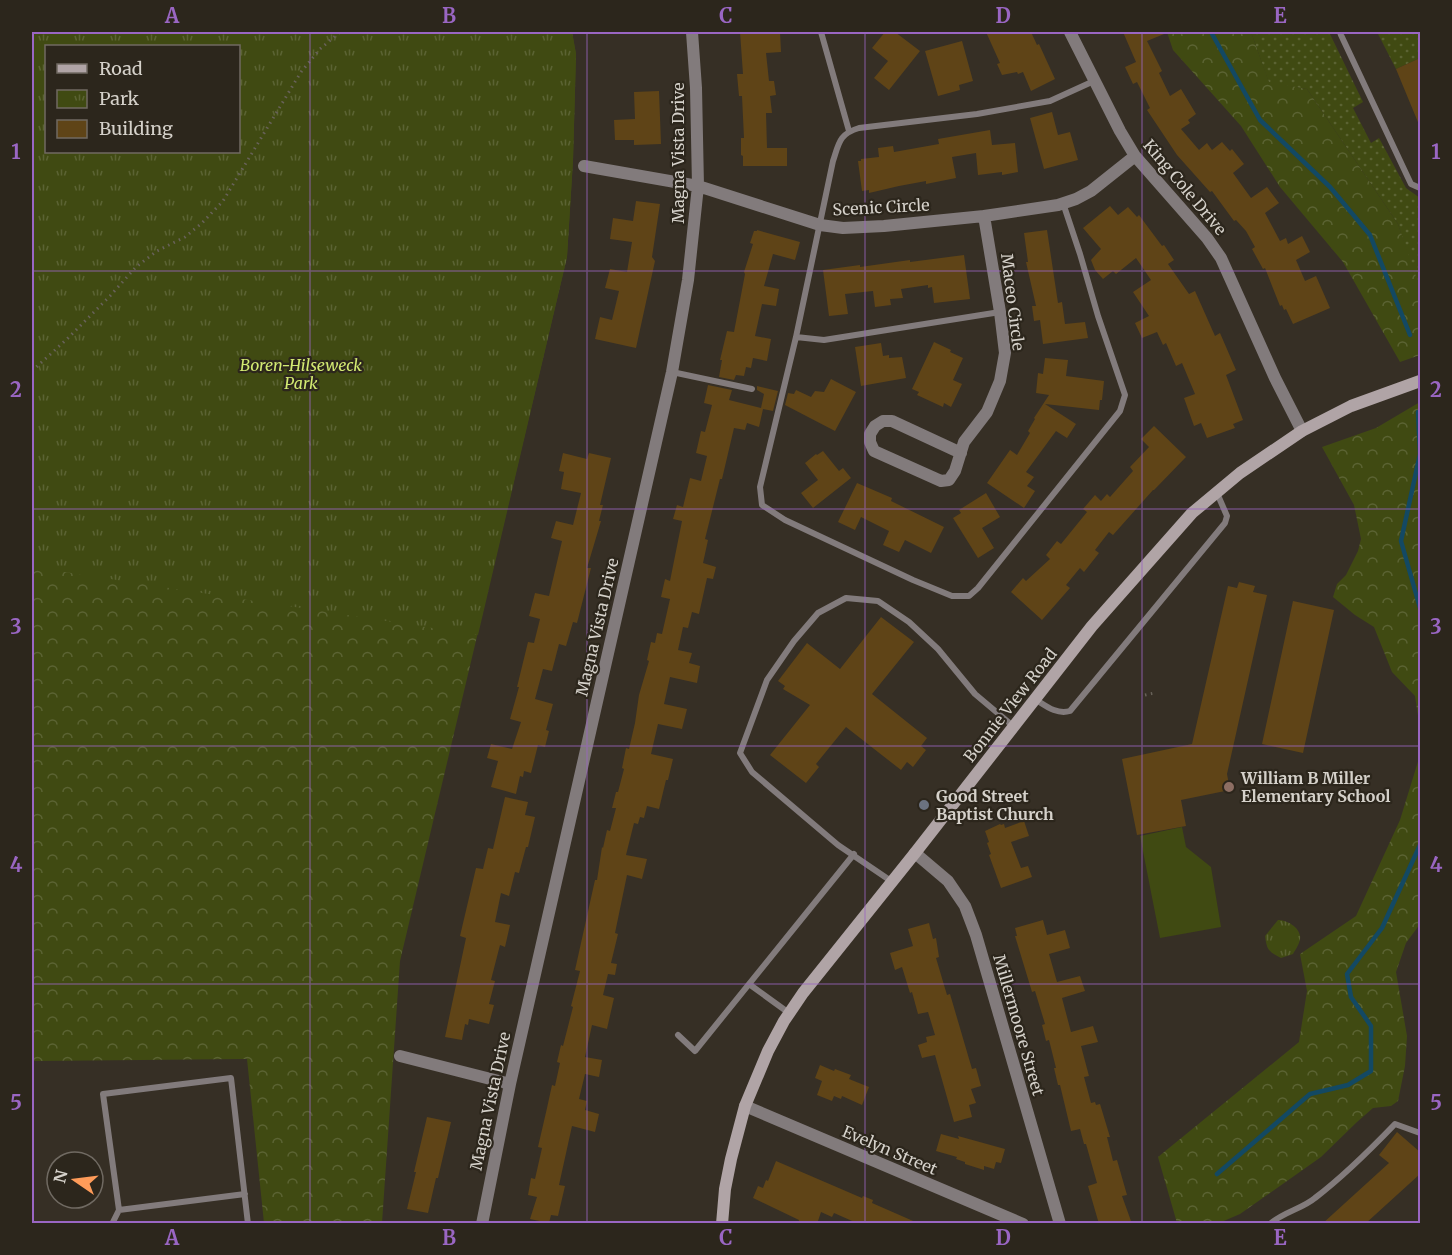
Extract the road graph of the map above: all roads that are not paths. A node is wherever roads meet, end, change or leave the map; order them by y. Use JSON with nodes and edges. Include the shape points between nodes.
{"nodes":[{"id":1,"x":692,"y":32,"type":"edge"},
{"id":2,"x":821,"y":32,"type":"edge"},
{"id":3,"x":1070,"y":32,"type":"edge"},
{"id":4,"x":1340,"y":32,"type":"edge"},
{"id":5,"x":1094,"y":81,"type":"junction"},
{"id":6,"x":849,"y":131,"type":"junction"},
{"id":7,"x":1135,"y":156,"type":"junction"},
{"id":8,"x":584,"y":166,"type":"dead end"},
{"id":9,"x":698,"y":186,"type":"junction"},
{"id":10,"x":1420,"y":188,"type":"edge"},
{"id":11,"x":1063,"y":203,"type":"junction"},
{"id":12,"x":984,"y":216,"type":"junction"},
{"id":13,"x":820,"y":225,"type":"junction"},
{"id":14,"x":1000,"y":312,"type":"junction"},
{"id":15,"x":796,"y":337,"type":"junction"},
{"id":16,"x":672,"y":372,"type":"junction"},
{"id":17,"x":1420,"y":381,"type":"edge"},
{"id":18,"x":752,"y":389,"type":"dead end"},
{"id":19,"x":1302,"y":431,"type":"junction"},
{"id":20,"x":961,"y":453,"type":"junction"},
{"id":21,"x":1217,"y":492,"type":"junction"},
{"id":22,"x":1035,"y":699,"type":"junction"},
{"id":23,"x":1014,"y":727,"type":"junction"},
{"id":24,"x":915,"y":853,"type":"junction"},
{"id":25,"x":854,"y":854,"type":"junction"},
{"id":26,"x":891,"y":881,"type":"junction"},
{"id":27,"x":749,"y":984,"type":"junction"},
{"id":28,"x":789,"y":1013,"type":"junction"},
{"id":29,"x":678,"y":1035,"type":"dead end"},
{"id":30,"x":400,"y":1056,"type":"dead end"},
{"id":31,"x":510,"y":1084,"type":"junction"},
{"id":32,"x":746,"y":1106,"type":"junction"},
{"id":33,"x":1420,"y":1133,"type":"edge"},
{"id":34,"x":245,"y":1194,"type":"junction"},
{"id":35,"x":119,"y":1210,"type":"junction"},
{"id":36,"x":112,"y":1224,"type":"edge"},
{"id":37,"x":249,"y":1224,"type":"edge"},
{"id":38,"x":482,"y":1224,"type":"edge"},
{"id":39,"x":722,"y":1224,"type":"edge"},
{"id":40,"x":1023,"y":1224,"type":"edge"},
{"id":41,"x":1060,"y":1224,"type":"edge"},
{"id":42,"x":1270,"y":1224,"type":"edge"}],
"edges":[{"from":1,"to":9,"type":"street","name":"Magna Vista Drive"},
{"from":2,"to":6,"type":"lane"},
{"from":3,"to":5,"type":"street","name":"King Cole Drive"},
{"from":4,"to":10,"type":"lane","via":[[1411,184]]},
{"from":5,"to":6,"type":"lane","via":[[1050,101]]},
{"from":5,"to":7,"type":"street","name":"King Cole Drive"},
{"from":6,"to":13,"type":"lane","via":[[839,140]]},
{"from":7,"to":11,"type":"street","name":"Scenic Circle","via":[[1091,191]]},
{"from":7,"to":19,"type":"street","name":"King Cole Drive","via":[[1221,258]]},
{"from":8,"to":9,"type":"street","name":"Scenic Circle"},
{"from":9,"to":13,"type":"street","name":"Scenic Circle"},
{"from":9,"to":16,"type":"street","name":"Magna Vista Drive","via":[[688,280]]},
{"from":11,"to":12,"type":"street","name":"Scenic Circle"},
{"from":11,"to":15,"type":"lane","via":[[1125,395],[1120,411],[969,596],[952,596],[913,580],[785,520],[762,505],[760,487]]},
{"from":12,"to":13,"type":"street","name":"Scenic Circle","via":[[884,226]]},
{"from":12,"to":14,"type":"street","name":"Maceo Circle"},
{"from":13,"to":15,"type":"lane"},
{"from":14,"to":15,"type":"lane","via":[[824,340]]},
{"from":14,"to":20,"type":"street","name":"Maceo Circle","via":[[1005,353],[1000,381],[987,412],[964,442]]},
{"from":16,"to":18,"type":"lane"},
{"from":16,"to":31,"type":"street","name":"Magna Vista Drive"},
{"from":17,"to":19,"type":"street","name":"Bonnie View Road","via":[[1351,406]]},
{"from":19,"to":21,"type":"street","name":"Bonnie View Road"},
{"from":20,"to":20,"type":"street","name":"Maceo Circle","via":[[892,421],[883,421],[870,434],[874,452],[941,481],[949,480]]},
{"from":21,"to":22,"type":"street","name":"Bonnie View Road","via":[[1192,513],[1092,626]]},
{"from":21,"to":22,"type":"lane","via":[[1227,516],[1225,524],[1070,711],[1056,711]]},
{"from":22,"to":23,"type":"street","name":"Bonnie View Road"},
{"from":23,"to":24,"type":"street","name":"Bonnie View Road"},
{"from":23,"to":25,"type":"lane","via":[[975,694],[909,622],[878,601],[846,598],[818,613],[767,680],[740,753],[752,772],[838,845]]},
{"from":24,"to":26,"type":"street","name":"Bonnie View Road"},
{"from":24,"to":41,"type":"street","name":"Millermoore Street","via":[[948,881],[976,935]]},
{"from":25,"to":26,"type":"lane"},
{"from":25,"to":27,"type":"lane"},
{"from":26,"to":28,"type":"street","name":"Bonnie View Road"},
{"from":27,"to":28,"type":"lane"},
{"from":27,"to":29,"type":"lane","via":[[695,1051]]},
{"from":28,"to":32,"type":"street","name":"Bonnie View Road","via":[[768,1051]]},
{"from":30,"to":31,"type":"street"},
{"from":31,"to":38,"type":"street","name":"Magna Vista Drive"},
{"from":32,"to":39,"type":"street","name":"Bonnie View Road","via":[[729,1169]]},
{"from":32,"to":40,"type":"street","name":"Evelyn Street"},
{"from":33,"to":42,"type":"lane","via":[[1395,1124],[1313,1200]]},
{"from":34,"to":35,"type":"lane"},
{"from":34,"to":35,"type":"lane","via":[[231,1078],[103,1094]]},
{"from":34,"to":37,"type":"lane"},
{"from":35,"to":36,"type":"lane"}]}
